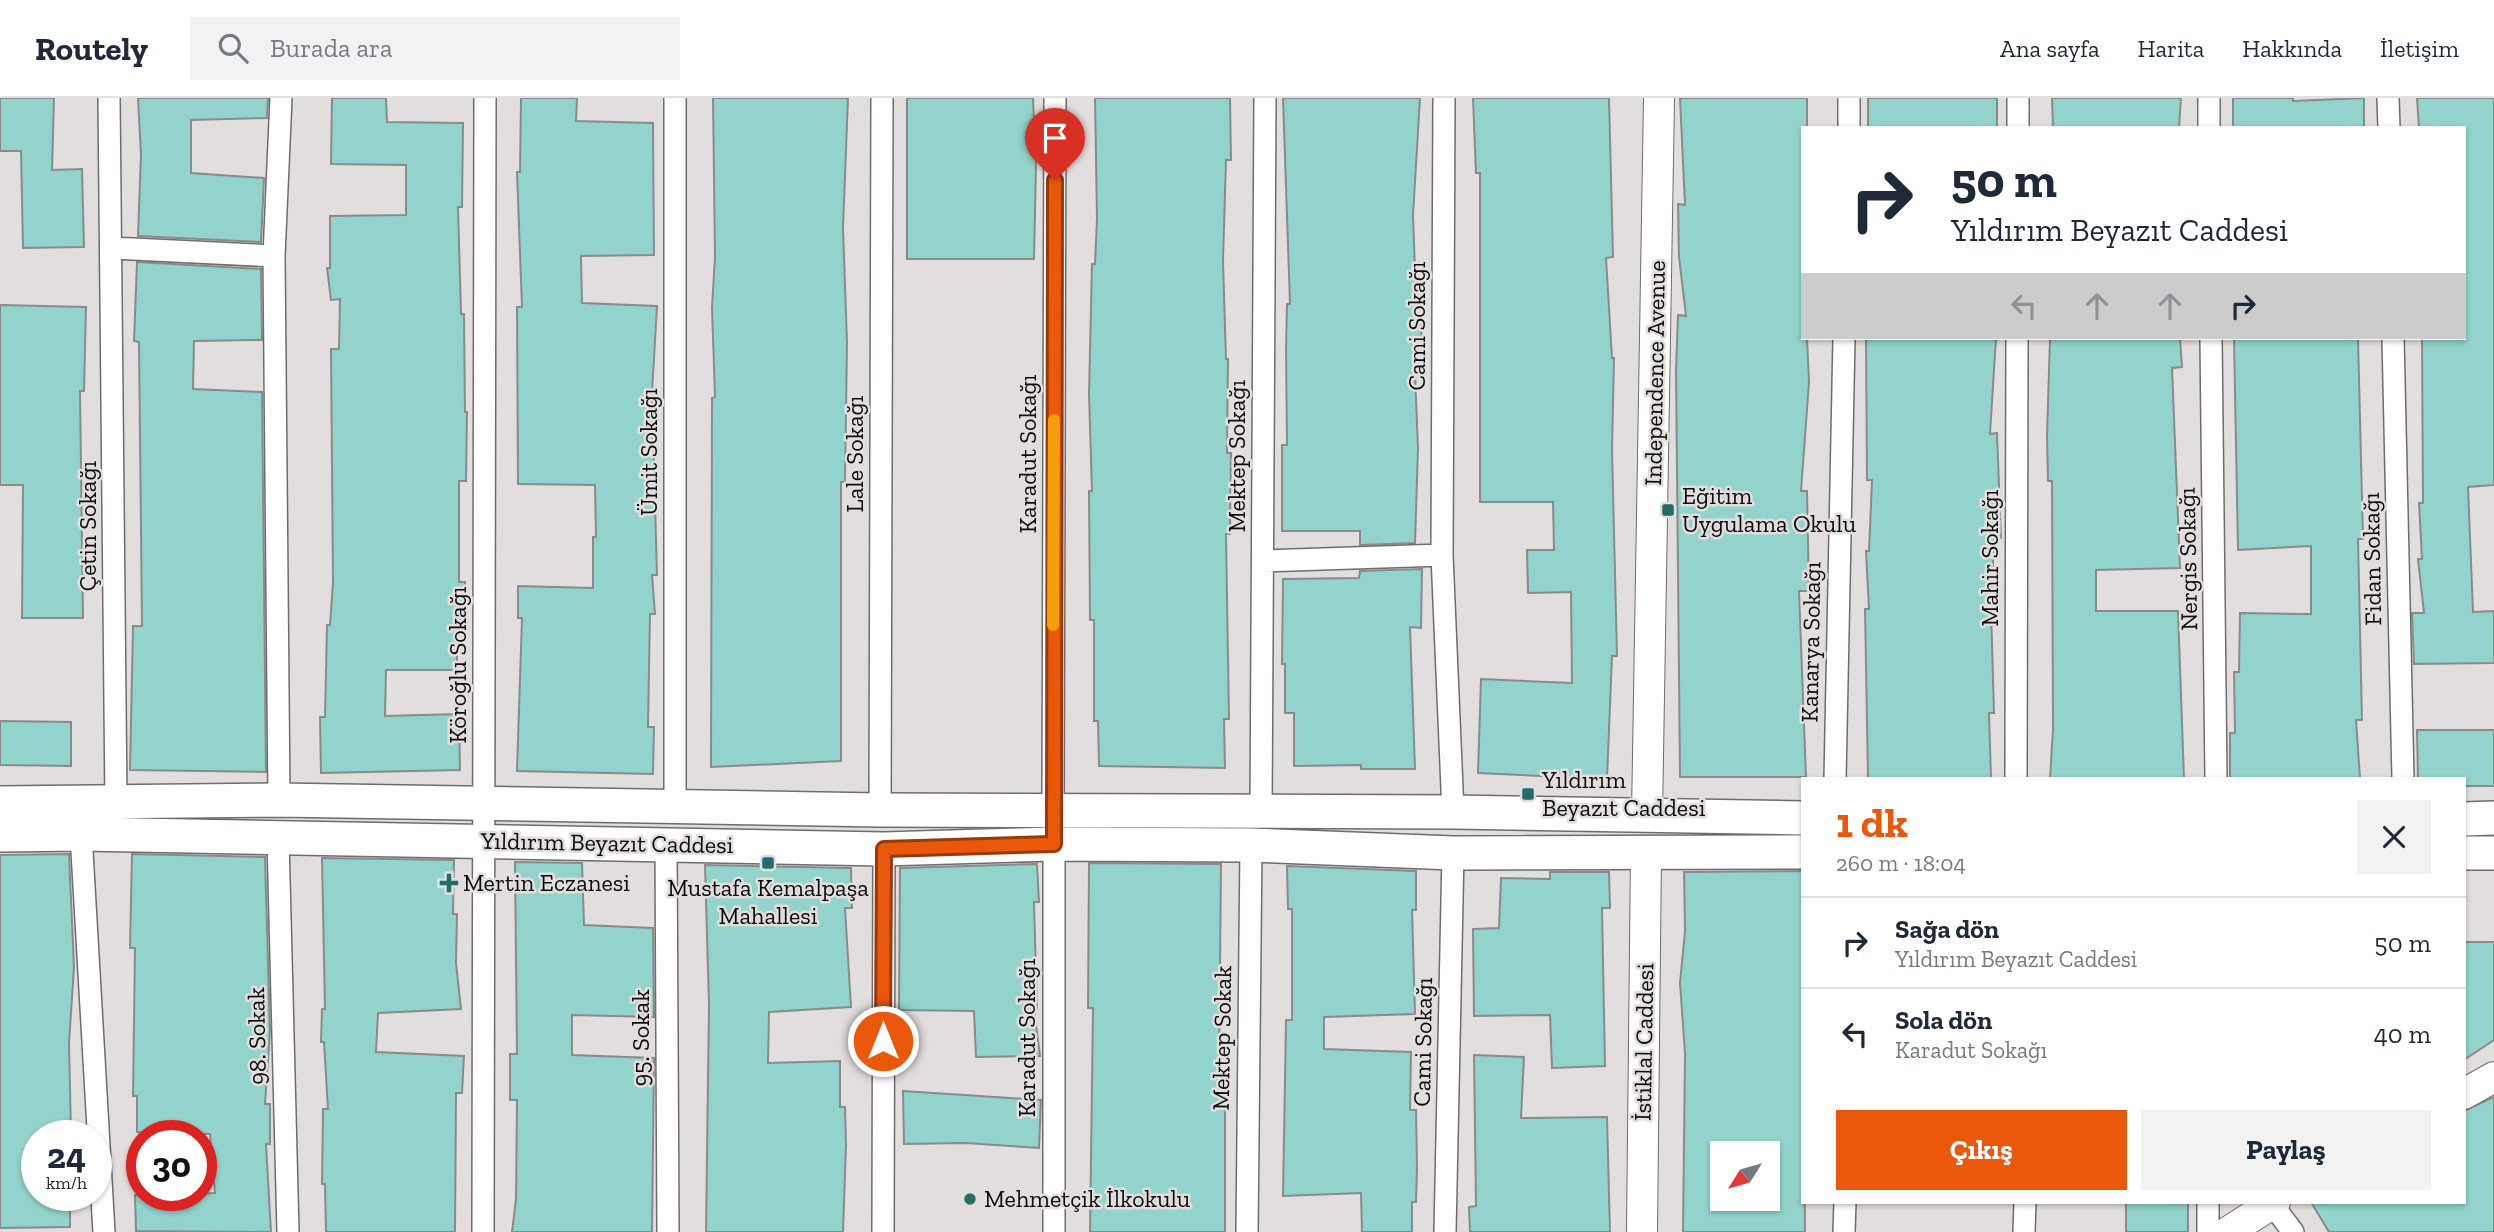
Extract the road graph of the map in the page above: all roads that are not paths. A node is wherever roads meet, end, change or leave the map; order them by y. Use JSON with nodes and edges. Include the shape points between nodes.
{"nodes":[{"id":1,"x":109,"y":98,"type":"edge"},
{"id":2,"x":281,"y":98,"type":"edge"},
{"id":3,"x":485,"y":98,"type":"edge"},
{"id":4,"x":675,"y":98,"type":"edge"},
{"id":5,"x":882,"y":98,"type":"edge"},
{"id":6,"x":1055,"y":98,"type":"edge"},
{"id":7,"x":1265,"y":98,"type":"edge"},
{"id":8,"x":1444,"y":98,"type":"edge"},
{"id":9,"x":1659,"y":98,"type":"edge"},
{"id":10,"x":1849,"y":98,"type":"edge"},
{"id":11,"x":2018,"y":98,"type":"edge"},
{"id":12,"x":2208,"y":98,"type":"edge"},
{"id":13,"x":2388,"y":98,"type":"edge"},
{"id":14,"x":1849,"y":126,"type":"edge"},
{"id":15,"x":2018,"y":126,"type":"edge"},
{"id":16,"x":2209,"y":126,"type":"edge"},
{"id":17,"x":2389,"y":126,"type":"edge"},
{"id":18,"x":112,"y":248,"type":"junction"},
{"id":19,"x":274,"y":256,"type":"junction"},
{"id":20,"x":1844,"y":340,"type":"edge"},
{"id":21,"x":2017,"y":340,"type":"edge"},
{"id":22,"x":2211,"y":340,"type":"edge"},
{"id":23,"x":2393,"y":340,"type":"edge"},
{"id":24,"x":1442,"y":555,"type":"junction"},
{"id":25,"x":1263,"y":561,"type":"junction"},
{"id":26,"x":1835,"y":777,"type":"edge"},
{"id":27,"x":2016,"y":777,"type":"edge"},
{"id":28,"x":2217,"y":777,"type":"edge"},
{"id":29,"x":2403,"y":777,"type":"edge"},
{"id":30,"x":279,"y":800,"type":"junction"},
{"id":31,"x":0,"y":803,"type":"edge"},
{"id":32,"x":484,"y":803,"type":"junction"},
{"id":33,"x":116,"y":804,"type":"junction"},
{"id":34,"x":675,"y":805,"type":"junction"},
{"id":35,"x":880,"y":810,"type":"junction"},
{"id":36,"x":1053,"y":810,"type":"junction"},
{"id":37,"x":1453,"y":812,"type":"junction"},
{"id":38,"x":1261,"y":814,"type":"junction"},
{"id":39,"x":1647,"y":815,"type":"junction"},
{"id":40,"x":1801,"y":818,"type":"edge"},
{"id":41,"x":2494,"y":818,"type":"edge"},
{"id":42,"x":2466,"y":819,"type":"edge"},
{"id":43,"x":81,"y":834,"type":"junction"},
{"id":44,"x":0,"y":835,"type":"edge"},
{"id":45,"x":278,"y":839,"type":"junction"},
{"id":46,"x":484,"y":842,"type":"junction"},
{"id":47,"x":666,"y":843,"type":"junction"},
{"id":48,"x":1054,"y":844,"type":"junction"},
{"id":49,"x":1251,"y":845,"type":"junction"},
{"id":50,"x":884,"y":849,"type":"junction"},
{"id":51,"x":1646,"y":852,"type":"junction"},
{"id":52,"x":1801,"y":852,"type":"edge"},
{"id":53,"x":1453,"y":853,"type":"junction"},
{"id":54,"x":2466,"y":853,"type":"edge"},
{"id":55,"x":2494,"y":853,"type":"edge"},
{"id":56,"x":2494,"y":1077,"type":"edge"},
{"id":57,"x":2466,"y":1093,"type":"edge"},
{"id":58,"x":1845,"y":1204,"type":"edge"},
{"id":59,"x":2025,"y":1204,"type":"edge"},
{"id":60,"x":2207,"y":1204,"type":"edge"},
{"id":61,"x":2272,"y":1204,"type":"edge"},
{"id":62,"x":2275,"y":1204,"type":"edge"},
{"id":63,"x":104,"y":1232,"type":"edge"},
{"id":64,"x":288,"y":1232,"type":"edge"},
{"id":65,"x":483,"y":1232,"type":"edge"},
{"id":66,"x":668,"y":1232,"type":"edge"},
{"id":67,"x":883,"y":1232,"type":"edge"},
{"id":68,"x":1054,"y":1232,"type":"edge"},
{"id":69,"x":1247,"y":1232,"type":"edge"},
{"id":70,"x":1445,"y":1232,"type":"edge"},
{"id":71,"x":1642,"y":1232,"type":"edge"},
{"id":72,"x":1844,"y":1232,"type":"edge"},
{"id":73,"x":2024,"y":1232,"type":"edge"},
{"id":74,"x":2208,"y":1232,"type":"edge"},
{"id":75,"x":2228,"y":1232,"type":"edge"},
{"id":76,"x":2293,"y":1232,"type":"edge"}],
"edges":[{"from":1,"to":18,"type":"street","name":"Çetin Sokağı"},
{"from":2,"to":19,"type":"street"},
{"from":3,"to":32,"type":"street","name":"Köroğlu Sokağı"},
{"from":4,"to":34,"type":"street","name":"Ümit Sokağı"},
{"from":5,"to":35,"type":"street","name":"Lale Sokağı"},
{"from":6,"to":36,"type":"street","name":"Karadut Sokağı"},
{"from":7,"to":25,"type":"street","name":"Mektep Sokağı"},
{"from":8,"to":24,"type":"street","name":"Cami Sokağı"},
{"from":9,"to":39,"type":"street","name":"Independence Avenue"},
{"from":10,"to":14,"type":"street"},
{"from":11,"to":15,"type":"street"},
{"from":12,"to":16,"type":"street"},
{"from":13,"to":17,"type":"street"},
{"from":18,"to":19,"type":"street"},
{"from":18,"to":33,"type":"street","name":"Çetin Sokağı"},
{"from":19,"to":30,"type":"street"},
{"from":20,"to":26,"type":"street","name":"Kanarya Sokağı"},
{"from":21,"to":27,"type":"street","name":"Mahir Sokağı"},
{"from":22,"to":28,"type":"street","name":"Nergis Sokağı"},
{"from":23,"to":29,"type":"street","name":"Fidan Sokağı"},
{"from":24,"to":25,"type":"street"},
{"from":24,"to":37,"type":"street","name":"Cami Sokağı"},
{"from":25,"to":38,"type":"street","name":"Mektep Sokağı"},
{"from":30,"to":32,"type":"main road","name":"Yıldırım Beyazıt Caddesi"},
{"from":30,"to":33,"type":"main road","name":"Yıldırım Beyazıt Caddesi"},
{"from":31,"to":33,"type":"main road","name":"Yıldırım Beyazıt Caddesi"},
{"from":32,"to":34,"type":"main road","name":"Yıldırım Beyazıt Caddesi"},
{"from":32,"to":46,"type":"street","name":"Köroğlu Sokağı"},
{"from":34,"to":35,"type":"main road","name":"Yıldırım Beyazıt Caddesi"},
{"from":35,"to":36,"type":"main road","name":"Yıldırım Beyazıt Caddesi"},
{"from":36,"to":38,"type":"main road","name":"Yıldırım Beyazıt Caddesi"},
{"from":36,"to":48,"type":"street"},
{"from":37,"to":38,"type":"main road","name":"Yıldırım Beyazıt Caddesi"},
{"from":37,"to":39,"type":"main road","name":"Yıldırım Beyazıt Caddesi"},
{"from":39,"to":40,"type":"main road","name":"Yıldırım Beyazıt Caddesi"},
{"from":39,"to":51,"type":"main road"},
{"from":41,"to":42,"type":"main road"},
{"from":43,"to":44,"type":"main road","name":"Yıldırım Beyazıt Caddesi"},
{"from":43,"to":45,"type":"main road","name":"Yıldırım Beyazıt Caddesi"},
{"from":43,"to":63,"type":"street"},
{"from":45,"to":46,"type":"main road","name":"Yıldırım Beyazıt Caddesi"},
{"from":45,"to":64,"type":"street","name":"98. Sokak"},
{"from":46,"to":47,"type":"main road","name":"Yıldırım Beyazıt Caddesi"},
{"from":46,"to":65,"type":"street","name":"Köroğlu Sokağı"},
{"from":47,"to":50,"type":"main road","name":"Yıldırım Beyazıt Caddesi"},
{"from":47,"to":66,"type":"street","name":"95. Sokak"},
{"from":48,"to":49,"type":"main road","name":"Yıldırım Beyazıt Caddesi"},
{"from":48,"to":50,"type":"main road","name":"Yıldırım Beyazıt Caddesi"},
{"from":48,"to":68,"type":"street","name":"Karadut Sokağı"},
{"from":49,"to":53,"type":"main road","name":"Yıldırım Beyazıt Caddesi"},
{"from":49,"to":69,"type":"street","name":"Mektep Sokak"},
{"from":50,"to":67,"type":"street"},
{"from":51,"to":52,"type":"main road","name":"Yıldırım Beyazıt Caddesi"},
{"from":51,"to":53,"type":"main road","name":"Yıldırım Beyazıt Caddesi"},
{"from":51,"to":71,"type":"street","name":"İstiklal Caddesi"},
{"from":53,"to":70,"type":"street","name":"Cami Sokağı"},
{"from":54,"to":55,"type":"main road"},
{"from":56,"to":57,"type":"street"},
{"from":58,"to":72,"type":"street"},
{"from":59,"to":73,"type":"street"},
{"from":60,"to":74,"type":"street"},
{"from":61,"to":75,"type":"street"},
{"from":62,"to":76,"type":"street"}]}
